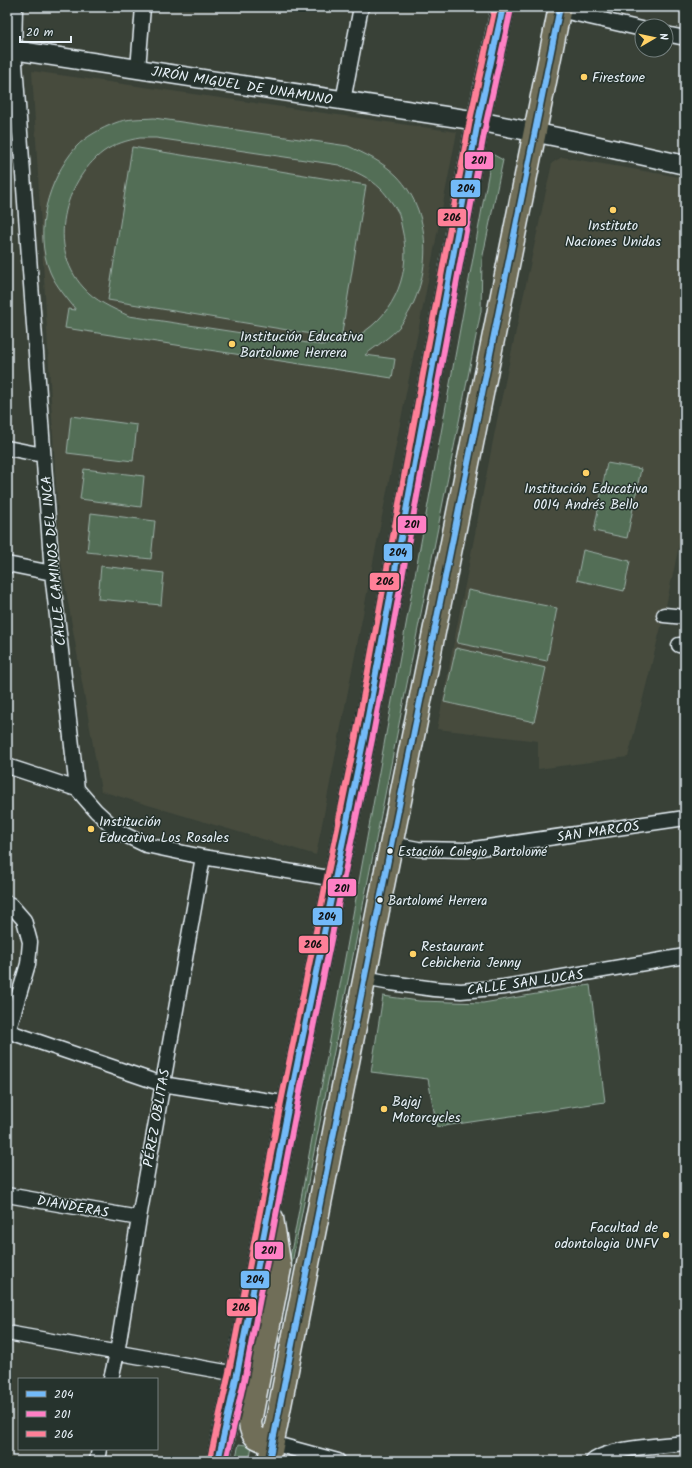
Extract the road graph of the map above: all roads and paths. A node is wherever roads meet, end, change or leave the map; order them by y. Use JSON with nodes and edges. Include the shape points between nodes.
{"nodes":[{"id":1,"x":15,"y":7,"type":"edge"},
{"id":2,"x":143,"y":7,"type":"edge"},
{"id":3,"x":361,"y":7,"type":"edge"},
{"id":4,"x":503,"y":7,"type":"edge"},
{"id":5,"x":559,"y":8,"type":"edge"},
{"id":6,"x":634,"y":27,"type":"edge"},
{"id":7,"x":674,"y":36,"type":"edge"},
{"id":8,"x":685,"y":38,"type":"edge"},
{"id":9,"x":11,"y":50,"type":"edge"},
{"id":10,"x":138,"y":69,"type":"junction"},
{"id":11,"x":343,"y":101,"type":"junction"},
{"id":12,"x":478,"y":121,"type":"junction"},
{"id":13,"x":535,"y":133,"type":"junction"},
{"id":14,"x":685,"y":165,"type":"edge"},
{"id":15,"x":7,"y":448,"type":"edge"},
{"id":16,"x":43,"y":455,"type":"junction"},
{"id":17,"x":7,"y":564,"type":"edge"},
{"id":18,"x":52,"y":573,"type":"junction"},
{"id":19,"x":664,"y":615,"type":"dead end"},
{"id":20,"x":685,"y":617,"type":"edge"},
{"id":21,"x":7,"y":766,"type":"edge"},
{"id":22,"x":77,"y":789,"type":"junction"},
{"id":23,"x":685,"y":818,"type":"edge"},
{"id":24,"x":391,"y":844,"type":"junction"},
{"id":25,"x":203,"y":857,"type":"junction"},
{"id":26,"x":335,"y":879,"type":"junction"},
{"id":27,"x":7,"y":903,"type":"edge"},
{"id":28,"x":685,"y":956,"type":"edge"},
{"id":29,"x":364,"y":978,"type":"junction"},
{"id":30,"x":7,"y":1032,"type":"edge"},
{"id":31,"x":162,"y":1084,"type":"junction"},
{"id":32,"x":289,"y":1104,"type":"junction"},
{"id":33,"x":7,"y":1195,"type":"edge"},
{"id":34,"x":270,"y":1201,"type":"junction"},
{"id":35,"x":139,"y":1218,"type":"junction"},
{"id":36,"x":7,"y":1333,"type":"edge"},
{"id":37,"x":117,"y":1353,"type":"junction"},
{"id":38,"x":237,"y":1374,"type":"junction"},
{"id":39,"x":111,"y":1378,"type":"edge"},
{"id":40,"x":685,"y":1443,"type":"edge"},
{"id":41,"x":99,"y":1450,"type":"edge"},
{"id":42,"x":271,"y":1452,"type":"edge"},
{"id":43,"x":96,"y":1461,"type":"edge"},
{"id":44,"x":218,"y":1461,"type":"edge"},
{"id":45,"x":338,"y":1461,"type":"edge"},
{"id":46,"x":593,"y":1461,"type":"edge"}],
"edges":[{"from":1,"to":9,"type":"street","name":"CALLE CAMINOS DEL INCA"},
{"from":2,"to":10,"type":"street"},
{"from":3,"to":11,"type":"street"},
{"from":4,"to":12,"type":"main road"},
{"from":5,"to":6,"type":"street"},
{"from":5,"to":13,"type":"main road"},
{"from":7,"to":8,"type":"street"},
{"from":9,"to":10,"type":"street","name":"JIRÓN MIGUEL DE UNAMUNO"},
{"from":9,"to":16,"type":"street","name":"CALLE CAMINOS DEL INCA"},
{"from":10,"to":11,"type":"street","name":"JIRÓN MIGUEL DE UNAMUNO"},
{"from":11,"to":12,"type":"street","name":"JIRÓN MIGUEL DE UNAMUNO"},
{"from":12,"to":13,"type":"street","name":"JIRÓN MIGUEL DE UNAMUNO"},
{"from":12,"to":26,"type":"main road","via":[[364,738]]},
{"from":13,"to":14,"type":"street","name":"JIRÓN MIGUEL DE UNAMUNO"},
{"from":13,"to":24,"type":"main road"},
{"from":15,"to":16,"type":"street"},
{"from":16,"to":18,"type":"street","name":"CALLE CAMINOS DEL INCA"},
{"from":17,"to":18,"type":"street"},
{"from":18,"to":22,"type":"street","name":"CALLE CAMINOS DEL INCA"},
{"from":19,"to":20,"type":"street"},
{"from":21,"to":22,"type":"street"},
{"from":22,"to":25,"type":"street","via":[[119,832],[146,845]]},
{"from":23,"to":24,"type":"street","name":"SAN MARCOS","via":[[467,850]]},
{"from":24,"to":29,"type":"main road"},
{"from":25,"to":26,"type":"street"},
{"from":25,"to":31,"type":"street","name":"PÉREZ OBLITAS"},
{"from":26,"to":32,"type":"main road"},
{"from":27,"to":30,"type":"street","via":[[24,920],[30,942],[28,964]]},
{"from":28,"to":29,"type":"street","name":"CALLE SAN LUCAS","via":[[504,987],[462,991]]},
{"from":29,"to":42,"type":"main road"},
{"from":30,"to":31,"type":"street"},
{"from":31,"to":32,"type":"street"},
{"from":31,"to":35,"type":"street","name":"PÉREZ OBLITAS"},
{"from":32,"to":34,"type":"main road"},
{"from":33,"to":35,"type":"street","name":"DIANDERAS"},
{"from":34,"to":38,"type":"main road"},
{"from":34,"to":42,"type":"main road","via":[[280,1268],[250,1422],[251,1431]]},
{"from":35,"to":37,"type":"street","name":"PÉREZ OBLITAS"},
{"from":36,"to":37,"type":"street"},
{"from":37,"to":38,"type":"street"},
{"from":37,"to":39,"type":"street","name":"PÉREZ OBLITAS"},
{"from":38,"to":44,"type":"main road"},
{"from":40,"to":46,"type":"street","via":[[617,1451],[599,1456]]},
{"from":41,"to":43,"type":"street"},
{"from":42,"to":45,"type":"street"}]}
